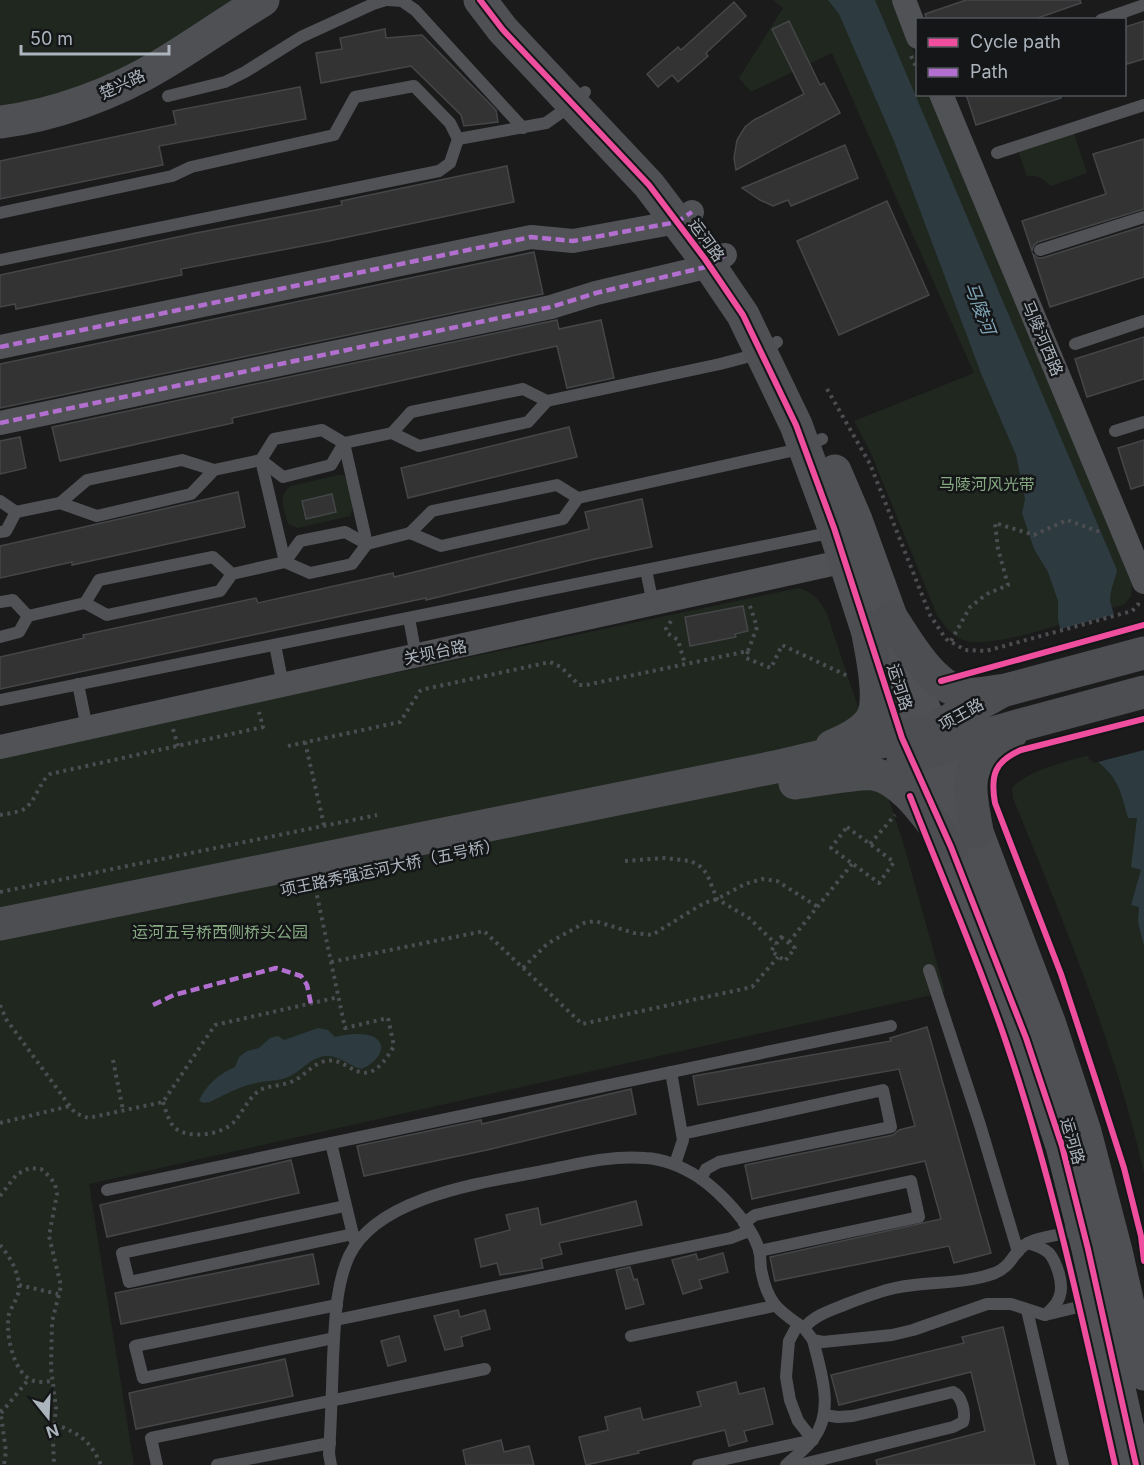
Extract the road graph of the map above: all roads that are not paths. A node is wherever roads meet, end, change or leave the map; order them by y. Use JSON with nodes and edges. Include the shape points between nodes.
{"nodes":[{"id":1,"x":263,"y":0,"type":"edge"},
{"id":2,"x":387,"y":0,"type":"edge"},
{"id":3,"x":904,"y":0,"type":"edge"},
{"id":4,"x":487,"y":2,"type":"edge"},
{"id":5,"x":1144,"y":5,"type":"edge"},
{"id":6,"x":1107,"y":18,"type":"edge"},
{"id":7,"x":916,"y":32,"type":"edge"},
{"id":8,"x":168,"y":96,"type":"dead end"},
{"id":9,"x":942,"y":96,"type":"edge"},
{"id":10,"x":579,"y":98,"type":"junction"},
{"id":11,"x":1144,"y":105,"type":"edge"},
{"id":12,"x":0,"y":122,"type":"edge"},
{"id":13,"x":523,"y":128,"type":"junction"},
{"id":14,"x":458,"y":139,"type":"junction"},
{"id":15,"x":997,"y":153,"type":"dead end"},
{"id":16,"x":0,"y":213,"type":"edge"},
{"id":17,"x":684,"y":217,"type":"junction"},
{"id":18,"x":1144,"y":217,"type":"edge"},
{"id":19,"x":1040,"y":250,"type":"dead end"},
{"id":20,"x":0,"y":260,"type":"edge"},
{"id":21,"x":717,"y":260,"type":"junction"},
{"id":22,"x":1144,"y":321,"type":"edge"},
{"id":23,"x":1075,"y":344,"type":"dead end"},
{"id":24,"x":0,"y":347,"type":"edge"},
{"id":25,"x":769,"y":347,"type":"junction"},
{"id":26,"x":547,"y":401,"type":"junction"},
{"id":27,"x":1144,"y":422,"type":"edge"},
{"id":28,"x":0,"y":423,"type":"edge"},
{"id":29,"x":1115,"y":431,"type":"dead end"},
{"id":30,"x":392,"y":433,"type":"junction"},
{"id":31,"x":344,"y":443,"type":"junction"},
{"id":32,"x":813,"y":444,"type":"junction"},
{"id":33,"x":261,"y":460,"type":"junction"},
{"id":34,"x":214,"y":470,"type":"junction"},
{"id":35,"x":578,"y":498,"type":"junction"},
{"id":36,"x":0,"y":501,"type":"edge"},
{"id":37,"x":60,"y":503,"type":"junction"},
{"id":38,"x":16,"y":512,"type":"junction"},
{"id":39,"x":0,"y":532,"type":"edge"},
{"id":40,"x":410,"y":533,"type":"junction"},
{"id":41,"x":367,"y":544,"type":"junction"},
{"id":42,"x":850,"y":550,"type":"junction"},
{"id":43,"x":285,"y":562,"type":"junction"},
{"id":44,"x":646,"y":570,"type":"junction"},
{"id":45,"x":232,"y":573,"type":"junction"},
{"id":46,"x":1142,"y":586,"type":"edge"},
{"id":47,"x":0,"y":602,"type":"edge"},
{"id":48,"x":86,"y":603,"type":"junction"},
{"id":49,"x":653,"y":604,"type":"junction"},
{"id":50,"x":28,"y":616,"type":"junction"},
{"id":51,"x":409,"y":618,"type":"junction"},
{"id":52,"x":879,"y":622,"type":"junction"},
{"id":53,"x":0,"y":637,"type":"edge"},
{"id":54,"x":275,"y":645,"type":"junction"},
{"id":55,"x":1144,"y":652,"type":"edge"},
{"id":56,"x":416,"y":656,"type":"junction"},
{"id":57,"x":78,"y":684,"type":"junction"},
{"id":58,"x":283,"y":685,"type":"junction"},
{"id":59,"x":1002,"y":691,"type":"junction"},
{"id":60,"x":1144,"y":692,"type":"edge"},
{"id":61,"x":0,"y":700,"type":"edge"},
{"id":62,"x":1024,"y":724,"type":"junction"},
{"id":63,"x":87,"y":728,"type":"junction"},
{"id":64,"x":921,"y":744,"type":"junction"},
{"id":65,"x":0,"y":747,"type":"edge"},
{"id":66,"x":784,"y":775,"type":"junction"},
{"id":67,"x":964,"y":839,"type":"junction"},
{"id":68,"x":0,"y":924,"type":"edge"},
{"id":69,"x":0,"y":947,"type":"edge"},
{"id":70,"x":929,"y":970,"type":"dead end"},
{"id":71,"x":891,"y":1026,"type":"dead end"},
{"id":72,"x":671,"y":1072,"type":"junction"},
{"id":73,"x":682,"y":1134,"type":"junction"},
{"id":74,"x":331,"y":1143,"type":"junction"},
{"id":75,"x":675,"y":1164,"type":"junction"},
{"id":76,"x":701,"y":1179,"type":"junction"},
{"id":77,"x":107,"y":1190,"type":"dead end"},
{"id":78,"x":345,"y":1206,"type":"junction"},
{"id":79,"x":746,"y":1227,"type":"junction"},
{"id":80,"x":1096,"y":1228,"type":"junction"},
{"id":81,"x":352,"y":1234,"type":"junction"},
{"id":82,"x":1028,"y":1243,"type":"junction"},
{"id":83,"x":356,"y":1246,"type":"junction"},
{"id":84,"x":759,"y":1251,"type":"junction"},
{"id":85,"x":1018,"y":1252,"type":"junction"},
{"id":86,"x":1113,"y":1299,"type":"junction"},
{"id":87,"x":337,"y":1305,"type":"junction"},
{"id":88,"x":774,"y":1306,"type":"junction"},
{"id":89,"x":1027,"y":1310,"type":"junction"},
{"id":90,"x":1045,"y":1315,"type":"junction"},
{"id":91,"x":336,"y":1320,"type":"junction"},
{"id":92,"x":801,"y":1326,"type":"junction"},
{"id":93,"x":631,"y":1336,"type":"dead end"},
{"id":94,"x":334,"y":1338,"type":"junction"},
{"id":95,"x":813,"y":1340,"type":"junction"},
{"id":96,"x":485,"y":1369,"type":"dead end"},
{"id":97,"x":1144,"y":1374,"type":"edge"},
{"id":98,"x":332,"y":1400,"type":"junction"},
{"id":99,"x":824,"y":1415,"type":"junction"},
{"id":100,"x":813,"y":1440,"type":"junction"},
{"id":101,"x":330,"y":1443,"type":"junction"},
{"id":102,"x":157,"y":1465,"type":"edge"},
{"id":103,"x":217,"y":1465,"type":"edge"},
{"id":104,"x":331,"y":1465,"type":"edge"},
{"id":105,"x":698,"y":1465,"type":"edge"},
{"id":106,"x":786,"y":1465,"type":"edge"},
{"id":107,"x":799,"y":1465,"type":"edge"},
{"id":108,"x":1063,"y":1465,"type":"edge"},
{"id":109,"x":1136,"y":1465,"type":"edge"}],
"edges":[{"from":1,"to":12,"type":"street","name":"楚兴路","via":[[126,84],[62,107]]},
{"from":2,"to":8,"type":"lane","via":[[301,37],[225,82]]},
{"from":2,"to":13,"type":"lane","via":[[402,1],[415,10]]},
{"from":3,"to":7,"type":"street"},
{"from":4,"to":10,"type":"street","name":"运河路","via":[[517,17]]},
{"from":5,"to":6,"type":"lane"},
{"from":9,"to":46,"type":"street","name":"马陵河西路"},
{"from":10,"to":13,"type":"lane","via":[[546,123]]},
{"from":10,"to":17,"type":"street","name":"运河路","via":[[661,172]]},
{"from":11,"to":15,"type":"lane"},
{"from":13,"to":14,"type":"lane"},
{"from":14,"to":16,"type":"lane","via":[[450,123],[414,86],[356,97],[334,135],[191,167],[172,176]]},
{"from":14,"to":20,"type":"lane","via":[[450,163],[439,171]]},
{"from":17,"to":21,"type":"street","name":"运河路"},
{"from":17,"to":24,"type":"street","via":[[573,242],[531,237]]},
{"from":18,"to":19,"type":"lane"},
{"from":21,"to":25,"type":"street","name":"运河路","via":[[748,289]]},
{"from":21,"to":28,"type":"street","via":[[551,307]]},
{"from":22,"to":23,"type":"lane"},
{"from":25,"to":26,"type":"lane","via":[[720,364]]},
{"from":25,"to":32,"type":"street","name":"运河路"},
{"from":26,"to":30,"type":"lane","via":[[523,389],[411,412]]},
{"from":26,"to":30,"type":"lane","via":[[528,422],[418,446]]},
{"from":27,"to":29,"type":"lane"},
{"from":30,"to":31,"type":"lane"},
{"from":31,"to":33,"type":"lane","via":[[322,430],[274,440]]},
{"from":31,"to":33,"type":"lane","via":[[331,465],[283,477]]},
{"from":31,"to":41,"type":"lane"},
{"from":32,"to":35,"type":"lane"},
{"from":32,"to":42,"type":"street","name":"运河路","via":[[856,520]]},
{"from":33,"to":34,"type":"lane"},
{"from":33,"to":43,"type":"lane"},
{"from":34,"to":37,"type":"lane","via":[[182,460],[87,480]]},
{"from":34,"to":37,"type":"lane","via":[[191,494],[97,516]]},
{"from":35,"to":40,"type":"lane","via":[[556,484],[432,511]]},
{"from":35,"to":40,"type":"lane","via":[[563,519],[441,546]]},
{"from":36,"to":38,"type":"lane"},
{"from":37,"to":38,"type":"lane"},
{"from":38,"to":39,"type":"lane","via":[[6,531]]},
{"from":40,"to":41,"type":"lane"},
{"from":41,"to":43,"type":"lane","via":[[352,564],[310,573]]},
{"from":41,"to":43,"type":"lane","via":[[345,532],[300,541]]},
{"from":42,"to":44,"type":"lane"},
{"from":42,"to":49,"type":"street","name":"关坝台路"},
{"from":42,"to":52,"type":"street","name":"运河路"},
{"from":43,"to":45,"type":"lane"},
{"from":44,"to":49,"type":"lane"},
{"from":44,"to":51,"type":"lane"},
{"from":45,"to":48,"type":"lane","via":[[220,591],[107,615]]},
{"from":45,"to":48,"type":"lane","via":[[213,557],[99,580]]},
{"from":47,"to":50,"type":"lane","via":[[13,600]]},
{"from":48,"to":50,"type":"lane"},
{"from":49,"to":56,"type":"street","name":"关坝台路"},
{"from":50,"to":53,"type":"lane","via":[[19,632]]},
{"from":51,"to":54,"type":"lane"},
{"from":51,"to":56,"type":"lane"},
{"from":52,"to":59,"type":"main road","via":[[954,690],[968,694]]},
{"from":52,"to":64,"type":"street","name":"运河路"},
{"from":52,"to":66,"type":"main road","via":[[877,698],[872,718],[859,733]]},
{"from":54,"to":57,"type":"lane"},
{"from":54,"to":58,"type":"lane"},
{"from":55,"to":59,"type":"main road","name":"项王路"},
{"from":56,"to":58,"type":"street","name":"关坝台路"},
{"from":57,"to":61,"type":"lane"},
{"from":57,"to":63,"type":"lane"},
{"from":58,"to":63,"type":"street","name":"关坝台路"},
{"from":59,"to":64,"type":"main road","name":"项王路"},
{"from":60,"to":62,"type":"main road","name":"项王路"},
{"from":62,"to":64,"type":"main road","name":"项王路"},
{"from":62,"to":67,"type":"main road","via":[[980,759],[972,775],[973,803]]},
{"from":63,"to":65,"type":"street","name":"关坝台路"},
{"from":64,"to":66,"type":"main road","name":"项王路"},
{"from":64,"to":67,"type":"street","name":"运河路"},
{"from":66,"to":67,"type":"main road","via":[[872,774],[888,778]]},
{"from":66,"to":68,"type":"main road","name":"项王路秀强运河大桥（五号桥）"},
{"from":66,"to":69,"type":"main road","name":"项王路秀强运河大桥（五号桥）"},
{"from":67,"to":80,"type":"street","name":"运河路","via":[[1062,1146]]},
{"from":70,"to":85,"type":"lane"},
{"from":71,"to":72,"type":"lane"},
{"from":72,"to":73,"type":"lane"},
{"from":72,"to":74,"type":"lane"},
{"from":73,"to":75,"type":"lane"},
{"from":73,"to":76,"type":"lane","via":[[884,1090],[891,1127],[719,1162],[706,1169]]},
{"from":74,"to":77,"type":"lane"},
{"from":74,"to":78,"type":"lane"},
{"from":75,"to":76,"type":"lane"},
{"from":75,"to":83,"type":"lane","via":[[647,1158],[609,1157],[459,1188],[420,1200],[380,1221]]},
{"from":76,"to":79,"type":"lane","via":[[724,1198]]},
{"from":78,"to":81,"type":"lane"},
{"from":78,"to":81,"type":"lane","via":[[122,1253],[129,1282]]},
{"from":79,"to":84,"type":"lane"},
{"from":79,"to":84,"type":"lane","via":[[755,1215],[911,1181],[919,1217]]},
{"from":79,"to":91,"type":"lane","via":[[730,1238]]},
{"from":80,"to":82,"type":"lane"},
{"from":80,"to":86,"type":"street","name":"运河路"},
{"from":81,"to":83,"type":"lane"},
{"from":82,"to":85,"type":"lane"},
{"from":82,"to":90,"type":"lane","via":[[1049,1254],[1061,1282],[1060,1298]]},
{"from":83,"to":87,"type":"lane","via":[[349,1256]]},
{"from":84,"to":88,"type":"lane","via":[[767,1294]]},
{"from":85,"to":92,"type":"lane","via":[[1007,1267],[994,1273],[955,1283],[895,1288],[823,1313]]},
{"from":86,"to":90,"type":"lane"},
{"from":86,"to":97,"type":"street","name":"运河路"},
{"from":86,"to":109,"type":"street","name":"运河路"},
{"from":87,"to":91,"type":"lane"},
{"from":87,"to":94,"type":"lane","via":[[135,1346],[143,1378]]},
{"from":88,"to":92,"type":"lane"},
{"from":88,"to":93,"type":"lane"},
{"from":89,"to":90,"type":"lane"},
{"from":89,"to":95,"type":"lane","via":[[1011,1304],[987,1304],[892,1335]]},
{"from":89,"to":108,"type":"lane"},
{"from":91,"to":94,"type":"lane"},
{"from":92,"to":95,"type":"lane"},
{"from":92,"to":100,"type":"lane","via":[[789,1341],[786,1377],[798,1421]]},
{"from":94,"to":98,"type":"lane"},
{"from":95,"to":99,"type":"lane"},
{"from":96,"to":98,"type":"lane"},
{"from":98,"to":101,"type":"lane"},
{"from":98,"to":102,"type":"lane","via":[[151,1438]]},
{"from":99,"to":100,"type":"lane"},
{"from":99,"to":107,"type":"lane","via":[[853,1416],[953,1392],[960,1397],[964,1417],[963,1422],[953,1427]]},
{"from":100,"to":105,"type":"lane"},
{"from":100,"to":106,"type":"lane"},
{"from":101,"to":103,"type":"lane"},
{"from":101,"to":104,"type":"lane"}]}
